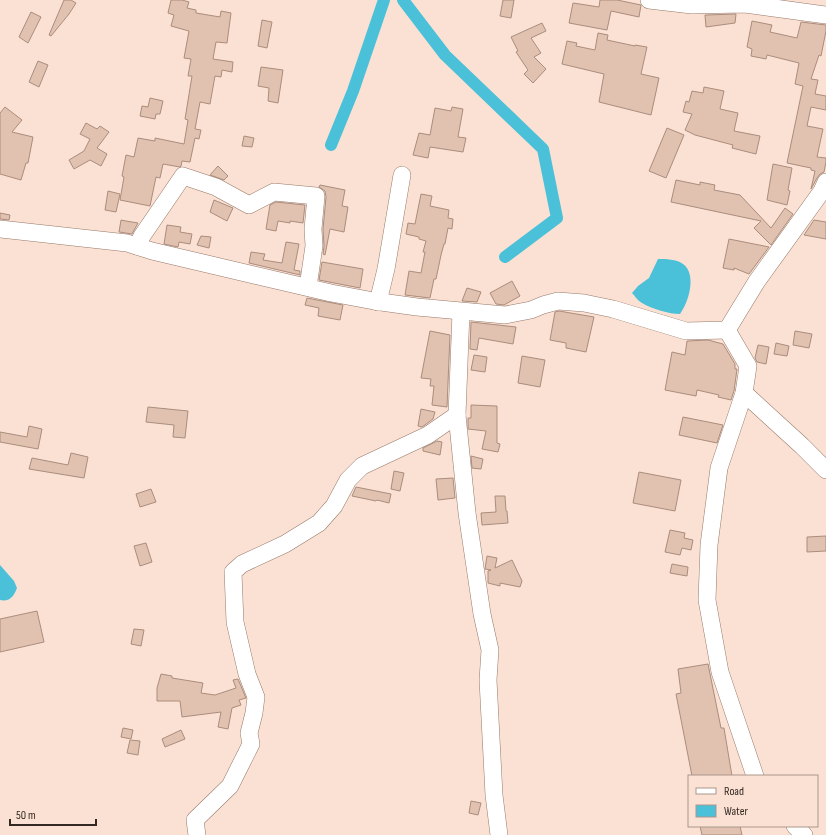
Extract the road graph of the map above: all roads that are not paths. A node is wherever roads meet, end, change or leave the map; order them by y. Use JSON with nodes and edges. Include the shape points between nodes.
{"nodes":[{"id":1,"x":649,"y":0,"type":"edge"},
{"id":2,"x":826,"y":15,"type":"edge"},
{"id":3,"x":402,"y":175,"type":"dead end"},
{"id":4,"x":823,"y":192,"type":"edge"},
{"id":5,"x":0,"y":229,"type":"edge"},
{"id":6,"x":137,"y":246,"type":"junction"},
{"id":7,"x":308,"y":287,"type":"junction"},
{"id":8,"x":378,"y":302,"type":"junction"},
{"id":9,"x":461,"y":312,"type":"junction"},
{"id":10,"x":727,"y":330,"type":"junction"},
{"id":11,"x":744,"y":393,"type":"junction"},
{"id":12,"x":457,"y":415,"type":"junction"},
{"id":13,"x":826,"y":470,"type":"edge"},
{"id":14,"x":755,"y":775,"type":"edge"},
{"id":15,"x":796,"y":827,"type":"edge"},
{"id":16,"x":197,"y":835,"type":"edge"},
{"id":17,"x":499,"y":835,"type":"edge"},
{"id":18,"x":804,"y":835,"type":"edge"}],
"edges":[{"from":1,"to":2,"type":"street","via":[[692,5],[746,4]]},
{"from":3,"to":8,"type":"street"},
{"from":4,"to":10,"type":"street","via":[[757,280]]},
{"from":5,"to":6,"type":"street"},
{"from":6,"to":7,"type":"street"},
{"from":6,"to":7,"type":"street","via":[[183,176],[216,187],[249,205],[274,192],[316,196],[314,246]]},
{"from":7,"to":8,"type":"street"},
{"from":8,"to":9,"type":"street"},
{"from":9,"to":10,"type":"street","via":[[505,315],[558,301],[613,309],[686,331]]},
{"from":9,"to":12,"type":"street"},
{"from":10,"to":11,"type":"street","via":[[748,366]]},
{"from":11,"to":13,"type":"street"},
{"from":11,"to":14,"type":"street","via":[[719,468],[709,545],[707,600],[720,672]]},
{"from":12,"to":16,"type":"street","via":[[428,435],[362,466],[348,480],[334,506],[319,523],[285,544],[242,564],[233,572],[235,622],[247,674],[256,697],[249,733],[251,744],[230,786],[195,820]]},
{"from":12,"to":17,"type":"street","via":[[466,513],[490,650],[489,696],[494,795]]},
{"from":15,"to":18,"type":"street"}]}
